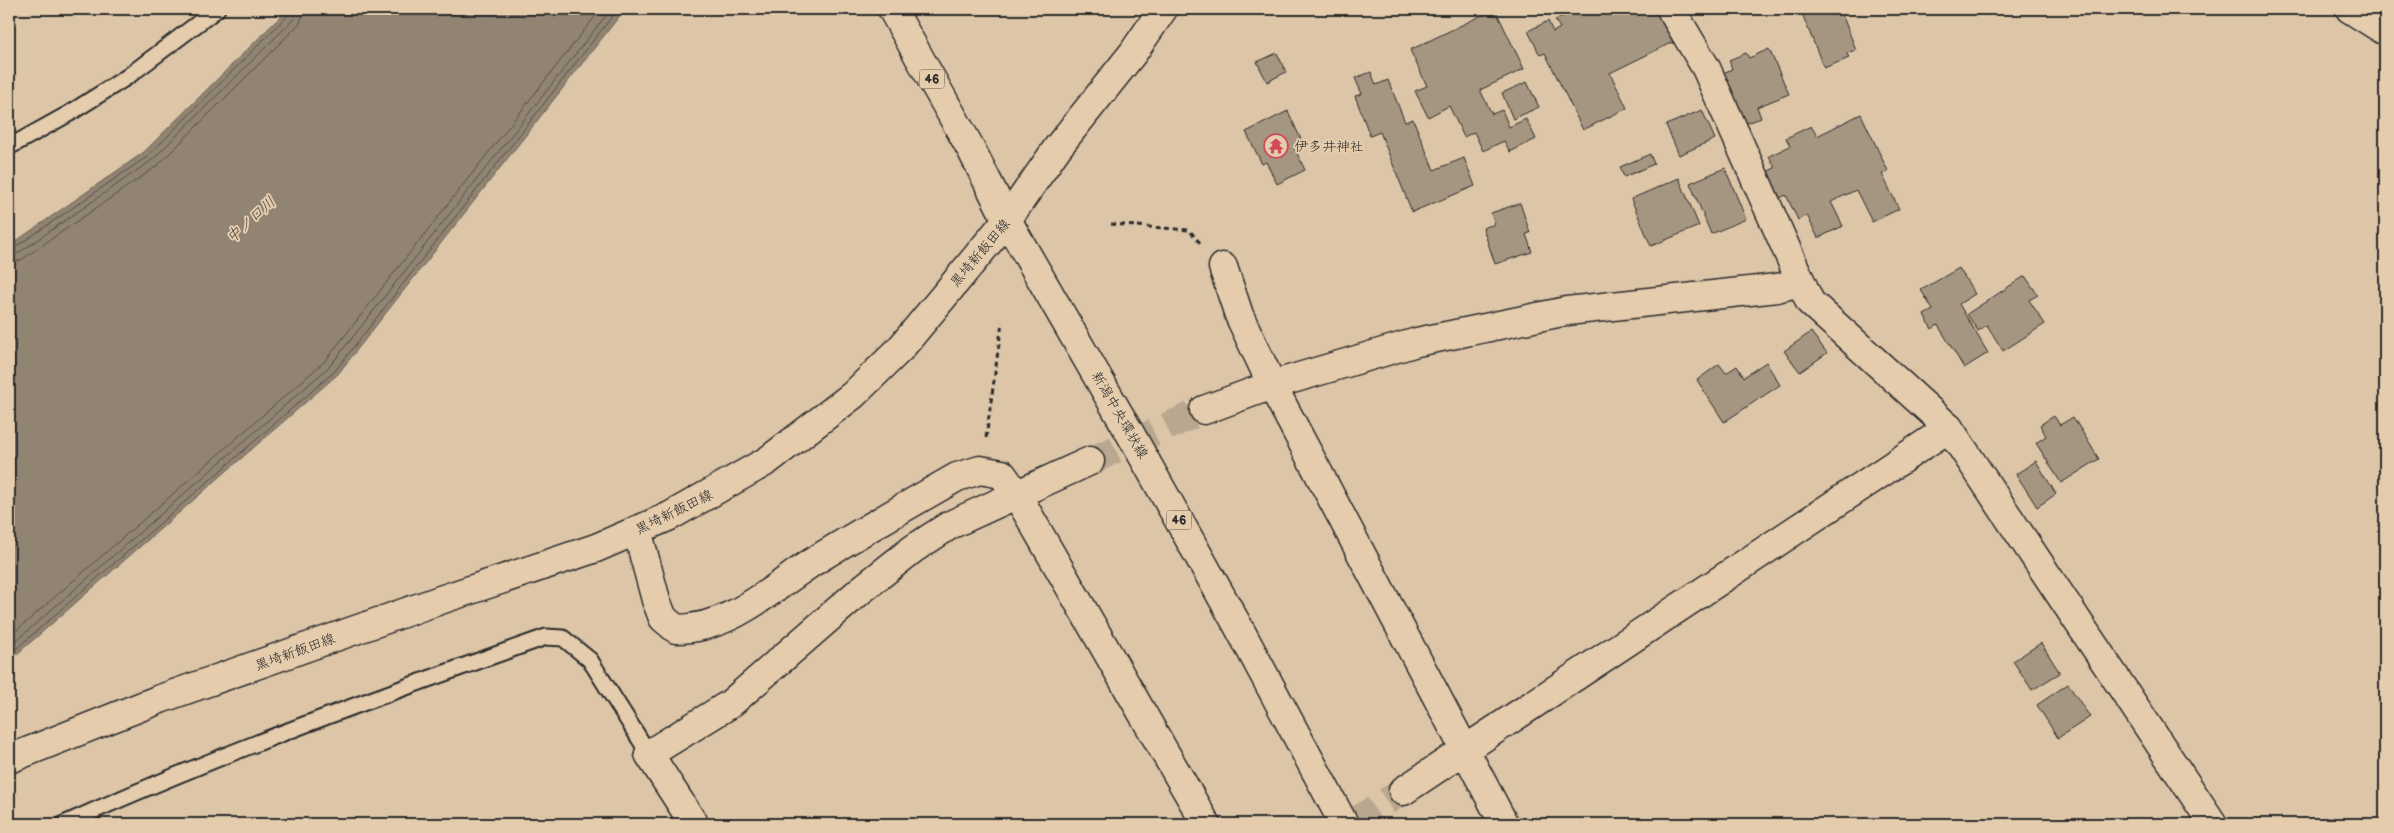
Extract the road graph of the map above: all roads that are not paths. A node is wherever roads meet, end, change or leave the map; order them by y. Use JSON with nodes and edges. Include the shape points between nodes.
{"nodes":[{"id":1,"x":216,"y":9,"type":"edge"},
{"id":2,"x":892,"y":9,"type":"edge"},
{"id":3,"x":1163,"y":9,"type":"edge"},
{"id":4,"x":1671,"y":9,"type":"edge"},
{"id":5,"x":2350,"y":9,"type":"edge"},
{"id":6,"x":2385,"y":31,"type":"edge"},
{"id":7,"x":9,"y":147,"type":"edge"},
{"id":8,"x":1007,"y":220,"type":"junction"},
{"id":9,"x":1223,"y":267,"type":"dead end"},
{"id":10,"x":1800,"y":282,"type":"junction"},
{"id":11,"x":1272,"y":385,"type":"junction"},
{"id":12,"x":1204,"y":410,"type":"tunnel mouth"},
{"id":13,"x":1949,"y":428,"type":"junction"},
{"id":14,"x":1090,"y":461,"type":"tunnel mouth"},
{"id":15,"x":1017,"y":495,"type":"junction"},
{"id":16,"x":637,"y":530,"type":"junction"},
{"id":17,"x":1463,"y":750,"type":"junction"},
{"id":18,"x":649,"y":754,"type":"junction"},
{"id":19,"x":9,"y":760,"type":"edge"},
{"id":20,"x":1403,"y":791,"type":"tunnel mouth"},
{"id":21,"x":64,"y":824,"type":"edge"},
{"id":22,"x":694,"y":824,"type":"edge"},
{"id":23,"x":1206,"y":824,"type":"edge"},
{"id":24,"x":1344,"y":824,"type":"edge"},
{"id":25,"x":1504,"y":824,"type":"edge"},
{"id":26,"x":2213,"y":824,"type":"edge"}],
"edges":[{"from":1,"to":7,"type":"lane","via":[[127,77]]},
{"from":2,"to":8,"type":"street","name":"新潟中央環状線","number":"46"},
{"from":3,"to":8,"type":"street","name":"黒埼新飯田線"},
{"from":4,"to":10,"type":"street","via":[[1706,68]]},
{"from":5,"to":6,"type":"street"},
{"from":8,"to":16,"type":"street","name":"黒埼新飯田線","via":[[900,349],[853,395],[767,461],[710,495]]},
{"from":8,"to":24,"type":"street","name":"新潟中央環状線","number":"46","via":[[1141,452]]},
{"from":9,"to":11,"type":"street","via":[[1239,315]]},
{"from":10,"to":11,"type":"street","via":[[1777,288],[1567,311],[1417,342]]},
{"from":10,"to":13,"type":"street","via":[[1810,302]]},
{"from":11,"to":12,"type":"street"},
{"from":11,"to":17,"type":"street"},
{"from":13,"to":17,"type":"street"},
{"from":13,"to":26,"type":"street"},
{"from":14,"to":15,"type":"street"},
{"from":15,"to":16,"type":"street","via":[[1002,474],[980,470],[957,477],[812,563],[736,614],[696,629],[676,629],[663,618]]},
{"from":15,"to":18,"type":"street","via":[[950,525],[913,549],[730,704]]},
{"from":15,"to":23,"type":"street"},
{"from":16,"to":19,"type":"street","name":"黒埼新飯田線","via":[[596,548],[160,699]]},
{"from":17,"to":20,"type":"street"},
{"from":17,"to":25,"type":"street"},
{"from":18,"to":21,"type":"lane","via":[[590,660],[563,638],[546,637],[185,771]]},
{"from":18,"to":22,"type":"street"}]}
